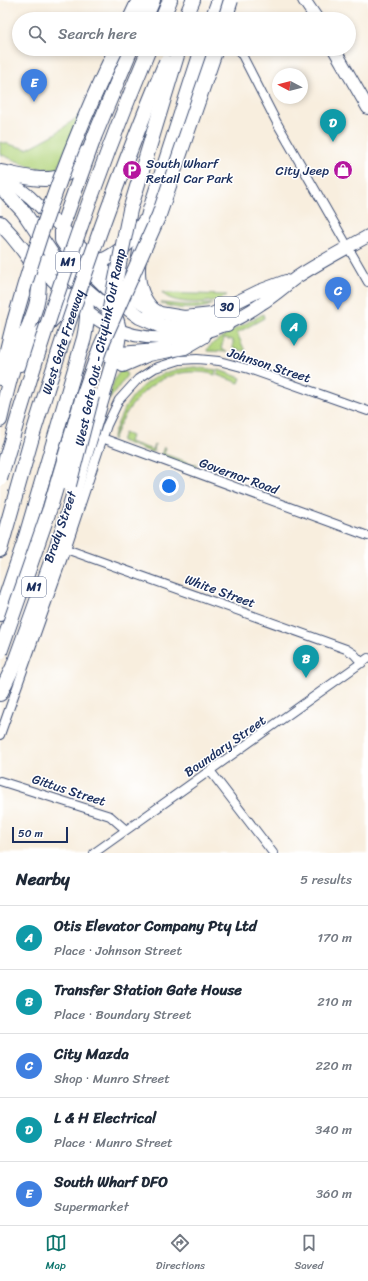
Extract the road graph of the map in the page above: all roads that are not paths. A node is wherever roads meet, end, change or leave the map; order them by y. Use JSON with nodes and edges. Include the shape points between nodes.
{"nodes":[{"id":1,"x":140,"y":0,"type":"edge"},
{"id":2,"x":154,"y":0,"type":"edge"},
{"id":3,"x":170,"y":0,"type":"edge"},
{"id":4,"x":194,"y":0,"type":"edge"},
{"id":5,"x":240,"y":0,"type":"edge"},
{"id":6,"x":307,"y":2,"type":"edge"},
{"id":7,"x":226,"y":9,"type":"edge"},
{"id":8,"x":134,"y":12,"type":"edge"},
{"id":9,"x":148,"y":12,"type":"edge"},
{"id":10,"x":165,"y":12,"type":"edge"},
{"id":11,"x":188,"y":12,"type":"edge"},
{"id":12,"x":191,"y":12,"type":"edge"},
{"id":13,"x":313,"y":12,"type":"edge"},
{"id":14,"x":113,"y":56,"type":"edge"},
{"id":15,"x":128,"y":56,"type":"edge"},
{"id":16,"x":146,"y":56,"type":"edge"},
{"id":17,"x":169,"y":56,"type":"edge"},
{"id":18,"x":177,"y":56,"type":"edge"},
{"id":19,"x":200,"y":56,"type":"edge"},
{"id":20,"x":214,"y":56,"type":"edge"},
{"id":21,"x":243,"y":56,"type":"edge"},
{"id":22,"x":338,"y":56,"type":"edge"},
{"id":23,"x":368,"y":108,"type":"edge"},
{"id":24,"x":97,"y":130,"type":"junction"},
{"id":25,"x":0,"y":172,"type":"edge"},
{"id":26,"x":0,"y":179,"type":"edge"},
{"id":27,"x":0,"y":186,"type":"edge"},
{"id":28,"x":151,"y":208,"type":"junction"},
{"id":29,"x":0,"y":222,"type":"edge"},
{"id":30,"x":62,"y":227,"type":"junction"},
{"id":31,"x":368,"y":236,"type":"edge"},
{"id":32,"x":0,"y":238,"type":"edge"},
{"id":33,"x":348,"y":247,"type":"junction"},
{"id":34,"x":23,"y":251,"type":"junction"},
{"id":35,"x":91,"y":265,"type":"junction"},
{"id":36,"x":61,"y":268,"type":"junction"},
{"id":37,"x":298,"y":276,"type":"junction"},
{"id":38,"x":368,"y":282,"type":"edge"},
{"id":39,"x":110,"y":291,"type":"junction"},
{"id":40,"x":84,"y":297,"type":"junction"},
{"id":41,"x":133,"y":297,"type":"junction"},
{"id":42,"x":153,"y":310,"type":"junction"},
{"id":43,"x":88,"y":312,"type":"junction"},
{"id":44,"x":223,"y":326,"type":"junction"},
{"id":45,"x":119,"y":329,"type":"junction"},
{"id":46,"x":169,"y":350,"type":"joint"},
{"id":47,"x":119,"y":360,"type":"junction"},
{"id":48,"x":0,"y":378,"type":"edge"},
{"id":49,"x":70,"y":385,"type":"junction"},
{"id":50,"x":8,"y":390,"type":"junction"},
{"id":51,"x":368,"y":411,"type":"edge"},
{"id":52,"x":0,"y":420,"type":"edge"},
{"id":53,"x":102,"y":438,"type":"junction"},
{"id":54,"x":0,"y":479,"type":"edge"},
{"id":55,"x":368,"y":536,"type":"edge"},
{"id":56,"x":66,"y":549,"type":"junction"},
{"id":57,"x":0,"y":550,"type":"edge"},
{"id":58,"x":0,"y":614,"type":"edge"},
{"id":59,"x":0,"y":652,"type":"edge"},
{"id":60,"x":365,"y":661,"type":"edge"},
{"id":61,"x":0,"y":689,"type":"edge"},
{"id":62,"x":0,"y":694,"type":"edge"},
{"id":63,"x":0,"y":735,"type":"edge"},
{"id":64,"x":211,"y":772,"type":"junction"},
{"id":65,"x":0,"y":781,"type":"edge"},
{"id":66,"x":126,"y":830,"type":"junction"},
{"id":67,"x":94,"y":853,"type":"edge"},
{"id":68,"x":273,"y":853,"type":"edge"}],
"edges":[{"from":1,"to":8,"type":"highway"},
{"from":2,"to":9,"type":"highway"},
{"from":3,"to":10,"type":"highway"},
{"from":4,"to":11,"type":"highway"},
{"from":4,"to":12,"type":"highway"},
{"from":5,"to":7,"type":"street"},
{"from":6,"to":13,"type":"main road"},
{"from":14,"to":48,"type":"highway","bridge":true,"via":[[82,124],[51,204],[26,281]]},
{"from":15,"to":24,"type":"highway"},
{"from":16,"to":54,"type":"highway","name":"West Gate Freeway","number":"M1","bridge":true,"via":[[73,249],[41,343]]},
{"from":17,"to":57,"type":"highway","name":"West Gate Freeway","number":"M1","bridge":true,"via":[[106,214],[61,344]]},
{"from":18,"to":61,"type":"highway","name":"West Gate Out - CityLink Out Ramp","number":"M1","bridge":true,"via":[[130,210],[94,388],[69,485]]},
{"from":19,"to":28,"type":"highway"},
{"from":20,"to":59,"type":"highway","bridge":true,"via":[[160,215],[100,348],[50,508]]},
{"from":21,"to":33,"type":"street","via":[[277,123]]},
{"from":22,"to":23,"type":"main road"},
{"from":24,"to":25,"type":"highway","via":[[79,163],[74,169],[59,177],[43,180]]},
{"from":24,"to":30,"type":"highway"},
{"from":26,"to":30,"type":"main road","via":[[25,193]]},
{"from":27,"to":36,"type":"highway","via":[[23,211]]},
{"from":28,"to":35,"type":"highway","via":[[142,226],[125,246],[112,256]]},
{"from":28,"to":42,"type":"highway","via":[[140,254],[139,279],[140,292]]},
{"from":29,"to":34,"type":"highway"},
{"from":30,"to":35,"type":"highway","via":[[61,236],[64,244]]},
{"from":31,"to":33,"type":"main road","number":"30"},
{"from":32,"to":34,"type":"highway"},
{"from":33,"to":37,"type":"main road","number":"30"},
{"from":33,"to":38,"type":"street"},
{"from":34,"to":36,"type":"highway"},
{"from":34,"to":40,"type":"main road"},
{"from":34,"to":50,"type":"highway","via":[[38,275],[38,297]]},
{"from":35,"to":36,"type":"highway"},
{"from":35,"to":39,"type":"highway"},
{"from":35,"to":41,"type":"main road","number":"30"},
{"from":36,"to":40,"type":"highway","via":[[74,279]]},
{"from":37,"to":42,"type":"main road","number":"30","via":[[202,316],[175,317]]},
{"from":37,"to":44,"type":"main road","number":"30","via":[[260,305]]},
{"from":39,"to":40,"type":"highway"},
{"from":39,"to":41,"type":"highway"},
{"from":39,"to":44,"type":"highway","via":[[134,313],[161,326],[190,330]]},
{"from":40,"to":43,"type":"highway"},
{"from":40,"to":45,"type":"highway","via":[[116,317]]},
{"from":40,"to":50,"type":"highway","via":[[59,312],[40,334],[26,353]]},
{"from":41,"to":42,"type":"main road","number":"30"},
{"from":43,"to":45,"type":"main road","number":"30"},
{"from":43,"to":49,"type":"highway","via":[[84,338]]},
{"from":44,"to":45,"type":"main road","number":"30","via":[[178,339],[149,337]]},
{"from":44,"to":46,"type":"main road","via":[[185,348]]},
{"from":45,"to":47,"type":"highway"},
{"from":46,"to":47,"type":"highway"},
{"from":47,"to":49,"type":"highway","via":[[97,356],[86,361],[76,372]]},
{"from":47,"to":62,"type":"highway","via":[[106,387],[61,536],[13,667]]},
{"from":49,"to":58,"type":"highway","via":[[24,543]]},
{"from":50,"to":52,"type":"highway"},
{"from":51,"to":53,"type":"street","name":"Johnson Street","via":[[233,364],[197,359],[180,360],[155,368],[131,385],[119,400]]},
{"from":53,"to":55,"type":"street","name":"Governor Road"},
{"from":53,"to":56,"type":"street","name":"Brady Street"},
{"from":56,"to":60,"type":"street","name":"White Street","via":[[346,649]]},
{"from":56,"to":63,"type":"street","name":"Brady Street"},
{"from":60,"to":64,"type":"street","name":"Boundary Street"},
{"from":64,"to":66,"type":"street","name":"Boundary Street"},
{"from":64,"to":68,"type":"street"},
{"from":65,"to":66,"type":"street","name":"Gittus Street","via":[[110,816]]},
{"from":66,"to":67,"type":"street","name":"Boundary Street"}]}
